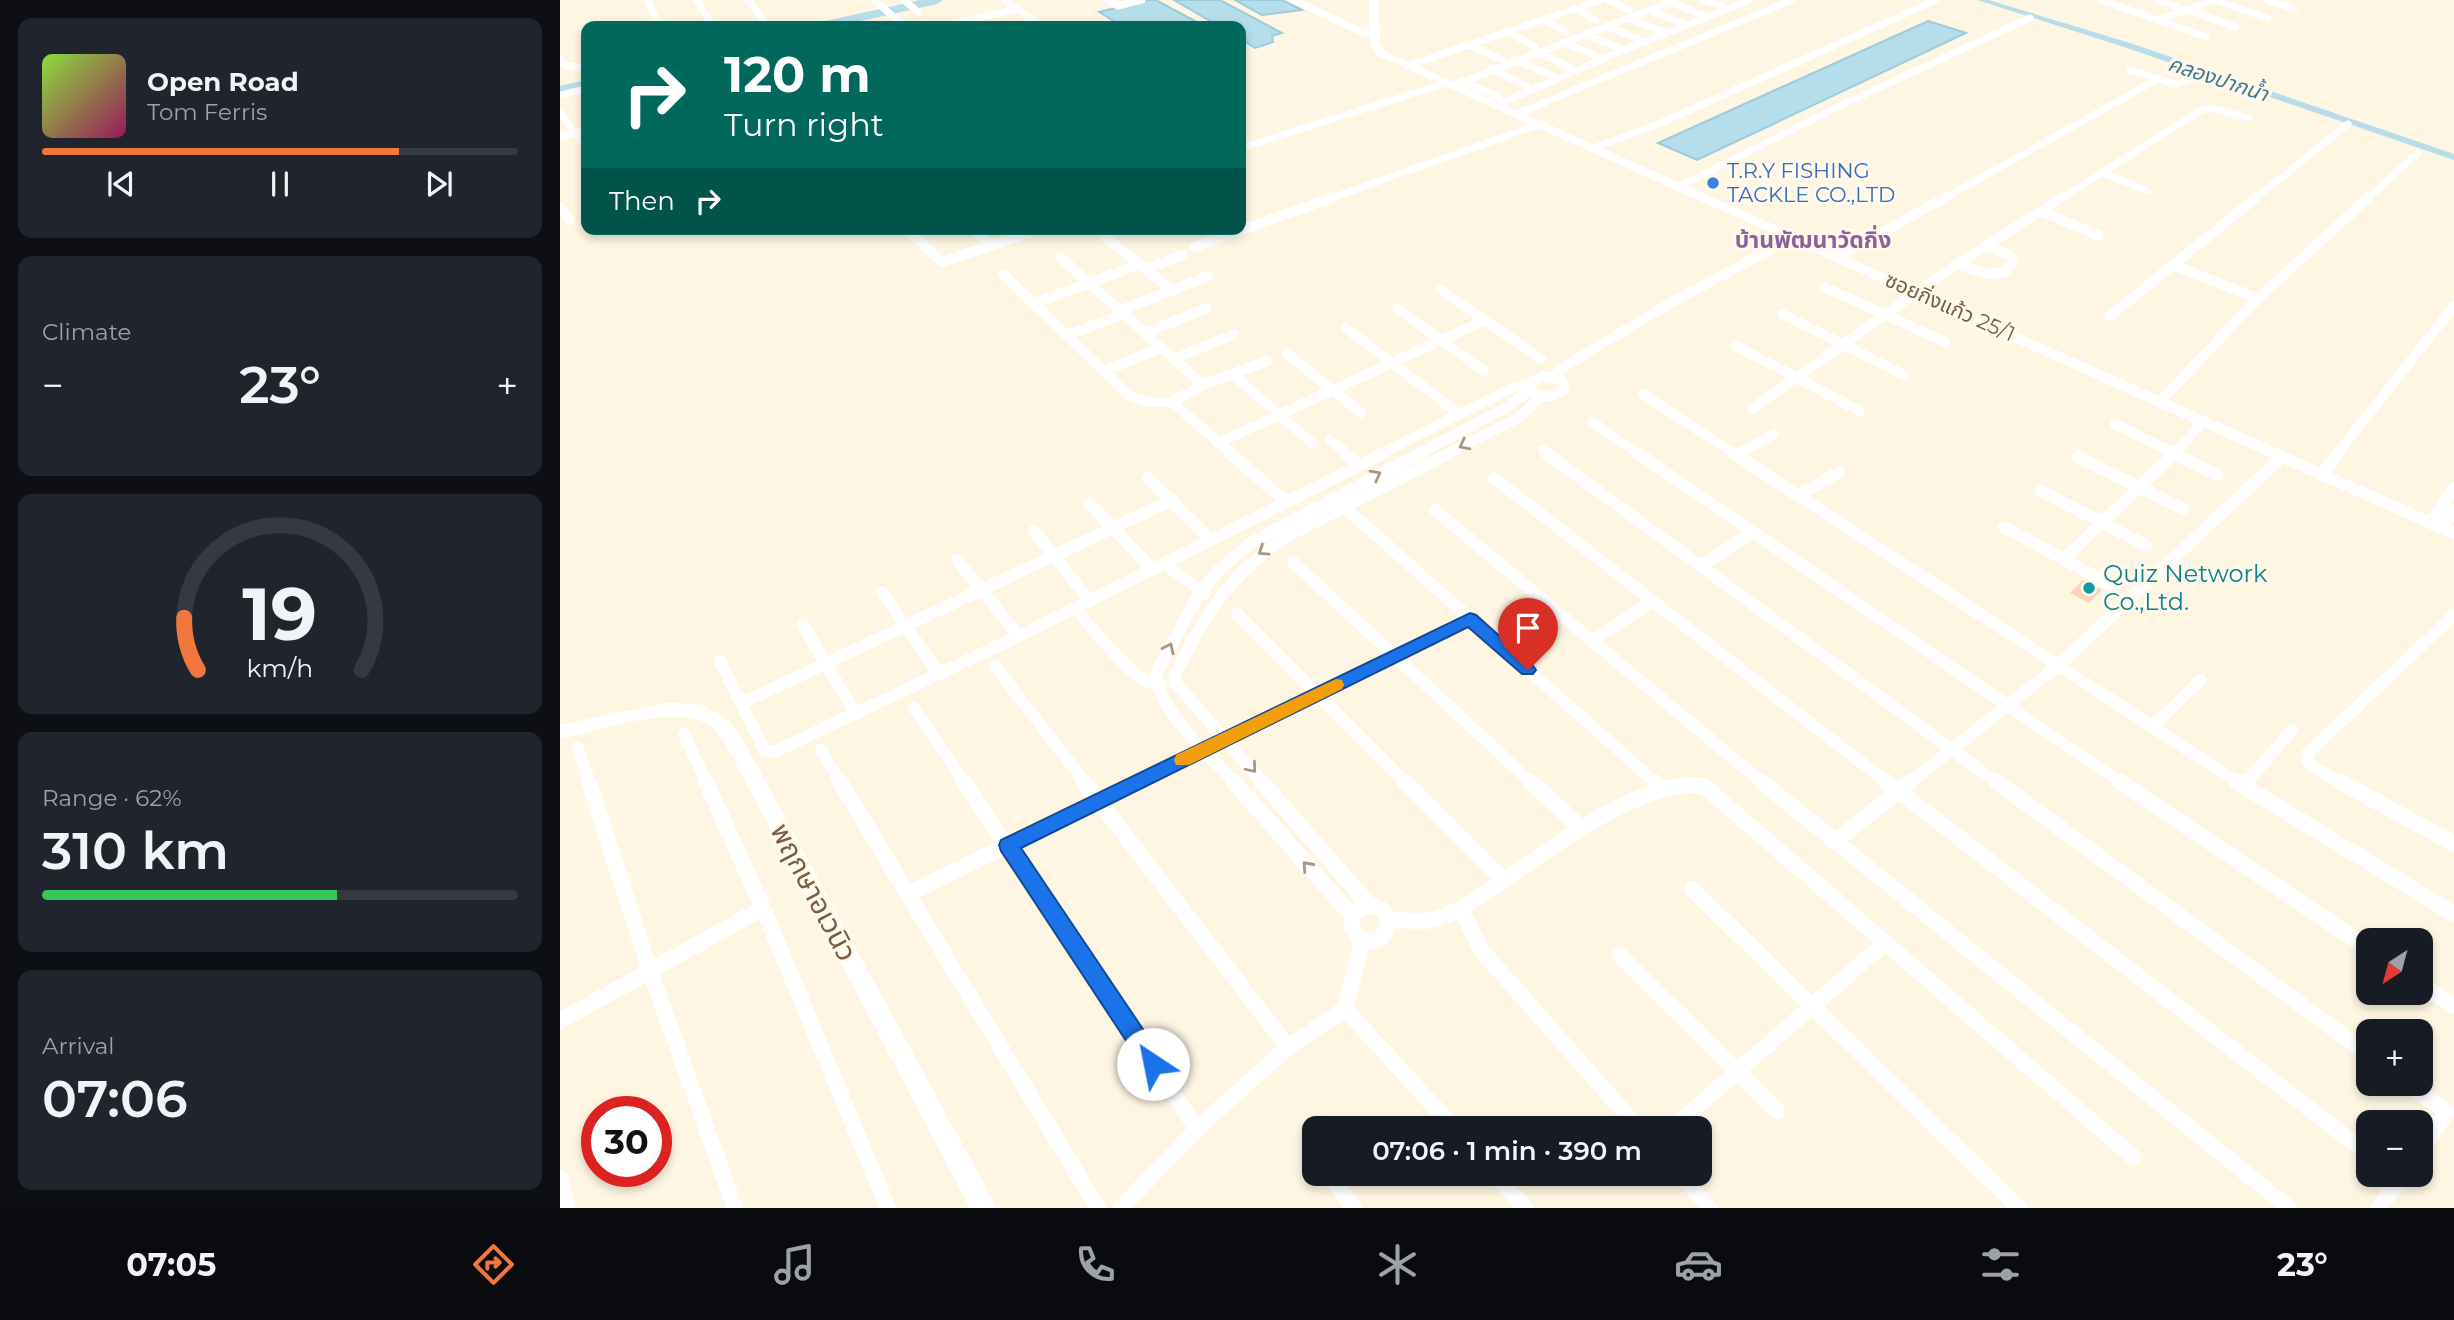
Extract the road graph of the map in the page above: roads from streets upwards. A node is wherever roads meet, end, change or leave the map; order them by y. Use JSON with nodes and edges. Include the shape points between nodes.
{"nodes":[{"id":1,"x":648,"y":0,"type":"edge"},
{"id":2,"x":696,"y":0,"type":"edge"},
{"id":3,"x":748,"y":0,"type":"edge"},
{"id":4,"x":874,"y":0,"type":"edge"},
{"id":5,"x":884,"y":0,"type":"edge"},
{"id":6,"x":1005,"y":0,"type":"edge"},
{"id":7,"x":1106,"y":0,"type":"edge"},
{"id":8,"x":1142,"y":0,"type":"edge"},
{"id":9,"x":1294,"y":0,"type":"edge"},
{"id":10,"x":1374,"y":0,"type":"edge"},
{"id":11,"x":1588,"y":0,"type":"edge"},
{"id":12,"x":1601,"y":0,"type":"edge"},
{"id":13,"x":1609,"y":0,"type":"edge"},
{"id":14,"x":1703,"y":0,"type":"edge"},
{"id":15,"x":1750,"y":0,"type":"edge"},
{"id":16,"x":1792,"y":0,"type":"edge"},
{"id":17,"x":1936,"y":0,"type":"edge"},
{"id":18,"x":2101,"y":0,"type":"edge"},
{"id":19,"x":2158,"y":0,"type":"edge"},
{"id":20,"x":2214,"y":0,"type":"edge"},
{"id":21,"x":2267,"y":0,"type":"edge"},
{"id":22,"x":1672,"y":1,"type":"edge"},
{"id":23,"x":907,"y":2,"type":"edge"},
{"id":24,"x":1724,"y":8,"type":"dead end"},
{"id":25,"x":1017,"y":9,"type":"junction"},
{"id":26,"x":1574,"y":9,"type":"junction"},
{"id":27,"x":2294,"y":9,"type":"dead end"},
{"id":28,"x":1648,"y":10,"type":"junction"},
{"id":29,"x":2186,"y":10,"type":"junction"},
{"id":30,"x":892,"y":11,"type":"junction"},
{"id":31,"x":918,"y":11,"type":"dead end"},
{"id":32,"x":1628,"y":14,"type":"junction"},
{"id":33,"x":1703,"y":15,"type":"dead end"},
{"id":34,"x":2030,"y":18,"type":"dead end"},
{"id":35,"x":2267,"y":18,"type":"dead end"},
{"id":36,"x":1543,"y":19,"type":"junction"},
{"id":37,"x":1597,"y":20,"type":"dead end"},
{"id":38,"x":2158,"y":20,"type":"junction"},
{"id":39,"x":657,"y":21,"type":"edge"},
{"id":40,"x":710,"y":21,"type":"edge"},
{"id":41,"x":764,"y":21,"type":"edge"},
{"id":42,"x":903,"y":21,"type":"edge"},
{"id":43,"x":966,"y":21,"type":"edge"},
{"id":44,"x":1033,"y":21,"type":"edge"},
{"id":45,"x":1682,"y":23,"type":"dead end"},
{"id":46,"x":1606,"y":26,"type":"junction"},
{"id":47,"x":2236,"y":27,"type":"dead end"},
{"id":48,"x":1506,"y":31,"type":"junction"},
{"id":49,"x":1566,"y":32,"type":"dead end"},
{"id":50,"x":1662,"y":32,"type":"dead end"},
{"id":51,"x":1374,"y":34,"type":"junction"},
{"id":52,"x":1584,"y":34,"type":"junction"},
{"id":53,"x":2206,"y":37,"type":"dead end"},
{"id":54,"x":1641,"y":40,"type":"dead end"},
{"id":55,"x":1563,"y":42,"type":"junction"},
{"id":56,"x":1468,"y":44,"type":"junction"},
{"id":57,"x":1619,"y":48,"type":"dead end"},
{"id":58,"x":1536,"y":49,"type":"junction"},
{"id":59,"x":1599,"y":57,"type":"dead end"},
{"id":60,"x":560,"y":58,"type":"edge"},
{"id":61,"x":1502,"y":60,"type":"dead end"},
{"id":62,"x":1516,"y":60,"type":"junction"},
{"id":63,"x":1402,"y":63,"type":"junction"},
{"id":64,"x":581,"y":68,"type":"edge"},
{"id":65,"x":1573,"y":68,"type":"dead end"},
{"id":66,"x":1492,"y":69,"type":"junction"},
{"id":67,"x":2130,"y":70,"type":"dead end"},
{"id":68,"x":1553,"y":76,"type":"dead end"},
{"id":69,"x":2158,"y":79,"type":"junction"},
{"id":70,"x":2190,"y":79,"type":"dead end"},
{"id":71,"x":1453,"y":83,"type":"junction"},
{"id":72,"x":1528,"y":87,"type":"dead end"},
{"id":73,"x":581,"y":90,"type":"edge"},
{"id":74,"x":560,"y":95,"type":"edge"},
{"id":75,"x":1498,"y":101,"type":"junction"},
{"id":76,"x":560,"y":112,"type":"edge"},
{"id":77,"x":1516,"y":114,"type":"junction"},
{"id":78,"x":2249,"y":118,"type":"dead end"},
{"id":79,"x":1539,"y":124,"type":"junction"},
{"id":80,"x":2348,"y":124,"type":"dead end"},
{"id":81,"x":581,"y":131,"type":"edge"},
{"id":82,"x":575,"y":133,"type":"junction"},
{"id":83,"x":560,"y":137,"type":"edge"},
{"id":84,"x":581,"y":141,"type":"edge"},
{"id":85,"x":1246,"y":146,"type":"edge"},
{"id":86,"x":1594,"y":148,"type":"junction"},
{"id":87,"x":2418,"y":153,"type":"dead end"},
{"id":88,"x":2103,"y":173,"type":"junction"},
{"id":89,"x":1680,"y":186,"type":"junction"},
{"id":90,"x":2148,"y":191,"type":"dead end"},
{"id":91,"x":560,"y":207,"type":"edge"},
{"id":92,"x":2042,"y":212,"type":"junction"},
{"id":93,"x":569,"y":220,"type":"dead end"},
{"id":94,"x":1246,"y":228,"type":"edge"},
{"id":95,"x":913,"y":235,"type":"edge"},
{"id":96,"x":980,"y":235,"type":"edge"},
{"id":97,"x":1022,"y":235,"type":"edge"},
{"id":98,"x":1228,"y":235,"type":"edge"},
{"id":99,"x":2098,"y":235,"type":"dead end"},
{"id":100,"x":1105,"y":237,"type":"dead end"},
{"id":101,"x":1794,"y":237,"type":"junction"},
{"id":102,"x":1987,"y":244,"type":"junction"},
{"id":103,"x":992,"y":245,"type":"junction"},
{"id":104,"x":1194,"y":247,"type":"dead end"},
{"id":105,"x":1183,"y":255,"type":"dead end"},
{"id":106,"x":1060,"y":257,"type":"dead end"},
{"id":107,"x":1838,"y":257,"type":"junction"},
{"id":108,"x":1957,"y":264,"type":"junction"},
{"id":109,"x":2173,"y":265,"type":"junction"},
{"id":110,"x":1143,"y":267,"type":"junction"},
{"id":111,"x":1003,"y":274,"type":"dead end"},
{"id":112,"x":1208,"y":276,"type":"dead end"},
{"id":113,"x":1088,"y":283,"type":"junction"},
{"id":114,"x":1824,"y":287,"type":"dead end"},
{"id":115,"x":1172,"y":290,"type":"junction"},
{"id":116,"x":1441,"y":290,"type":"dead end"},
{"id":117,"x":1919,"y":292,"type":"junction"},
{"id":118,"x":2259,"y":299,"type":"junction"},
{"id":119,"x":1035,"y":303,"type":"junction"},
{"id":120,"x":2454,"y":306,"type":"edge"},
{"id":121,"x":1206,"y":308,"type":"dead end"},
{"id":122,"x":1398,"y":309,"type":"dead end"},
{"id":123,"x":1121,"y":312,"type":"junction"},
{"id":124,"x":1782,"y":314,"type":"dead end"},
{"id":125,"x":1883,"y":314,"type":"junction"},
{"id":126,"x":2110,"y":316,"type":"dead end"},
{"id":127,"x":1485,"y":320,"type":"junction"},
{"id":128,"x":1346,"y":328,"type":"dead end"},
{"id":129,"x":1144,"y":333,"type":"junction"},
{"id":130,"x":1234,"y":334,"type":"dead end"},
{"id":131,"x":1068,"y":335,"type":"junction"},
{"id":132,"x":1441,"y":340,"type":"junction"},
{"id":133,"x":1945,"y":342,"type":"dead end"},
{"id":134,"x":1842,"y":344,"type":"junction"},
{"id":135,"x":1735,"y":346,"type":"dead end"},
{"id":136,"x":1161,"y":348,"type":"junction"},
{"id":137,"x":1286,"y":353,"type":"dead end"},
{"id":138,"x":1174,"y":359,"type":"junction"},
{"id":139,"x":1541,"y":359,"type":"dead end"},
{"id":140,"x":1267,"y":360,"type":"dead end"},
{"id":141,"x":1392,"y":362,"type":"junction"},
{"id":142,"x":1104,"y":371,"type":"junction"},
{"id":143,"x":1484,"y":371,"type":"dead end"},
{"id":144,"x":1233,"y":375,"type":"junction"},
{"id":145,"x":1904,"y":375,"type":"dead end"},
{"id":146,"x":1553,"y":377,"type":"junction"},
{"id":147,"x":1795,"y":378,"type":"junction"},
{"id":148,"x":1203,"y":385,"type":"junction"},
{"id":149,"x":1332,"y":389,"type":"junction"},
{"id":150,"x":1534,"y":390,"type":"junction"},
{"id":151,"x":1643,"y":394,"type":"dead end"},
{"id":152,"x":2161,"y":401,"type":"junction"},
{"id":153,"x":1172,"y":402,"type":"junction"},
{"id":154,"x":1752,"y":409,"type":"dead end"},
{"id":155,"x":1860,"y":411,"type":"dead end"},
{"id":156,"x":1361,"y":413,"type":"dead end"},
{"id":157,"x":1278,"y":414,"type":"junction"},
{"id":158,"x":1459,"y":414,"type":"junction"},
{"id":159,"x":1480,"y":421,"type":"junction"},
{"id":160,"x":2204,"y":421,"type":"junction"},
{"id":161,"x":1592,"y":422,"type":"dead end"},
{"id":162,"x":2115,"y":424,"type":"dead end"},
{"id":163,"x":1492,"y":430,"type":"junction"},
{"id":164,"x":1774,"y":434,"type":"dead end"},
{"id":165,"x":1330,"y":440,"type":"dead end"},
{"id":166,"x":1218,"y":443,"type":"junction"},
{"id":167,"x":1312,"y":443,"type":"dead end"},
{"id":168,"x":1544,"y":450,"type":"dead end"},
{"id":169,"x":2174,"y":454,"type":"junction"},
{"id":170,"x":1737,"y":455,"type":"junction"},
{"id":171,"x":2078,"y":457,"type":"dead end"},
{"id":172,"x":2282,"y":457,"type":"junction"},
{"id":173,"x":1359,"y":464,"type":"junction"},
{"id":174,"x":1839,"y":471,"type":"dead end"},
{"id":175,"x":2217,"y":475,"type":"dead end"},
{"id":176,"x":2321,"y":475,"type":"junction"},
{"id":177,"x":1148,"y":478,"type":"dead end"},
{"id":178,"x":1494,"y":478,"type":"dead end"},
{"id":179,"x":2141,"y":486,"type":"junction"},
{"id":180,"x":2454,"y":488,"type":"edge"},
{"id":181,"x":1348,"y":490,"type":"junction"},
{"id":182,"x":2041,"y":491,"type":"dead end"},
{"id":183,"x":1799,"y":495,"type":"junction"},
{"id":184,"x":1359,"y":499,"type":"junction"},
{"id":185,"x":1172,"y":500,"type":"junction"},
{"id":186,"x":1286,"y":502,"type":"junction"},
{"id":187,"x":1089,"y":503,"type":"dead end"},
{"id":188,"x":2183,"y":509,"type":"dead end"},
{"id":189,"x":1435,"y":510,"type":"dead end"},
{"id":190,"x":2454,"y":510,"type":"edge"},
{"id":191,"x":1350,"y":512,"type":"dead end"},
{"id":192,"x":2102,"y":522,"type":"junction"},
{"id":193,"x":2004,"y":527,"type":"dead end"},
{"id":194,"x":1112,"y":528,"type":"junction"},
{"id":195,"x":2442,"y":528,"type":"edge"},
{"id":196,"x":1034,"y":531,"type":"dead end"},
{"id":197,"x":1751,"y":533,"type":"junction"},
{"id":198,"x":1210,"y":539,"type":"junction"},
{"id":199,"x":2147,"y":546,"type":"dead end"},
{"id":200,"x":1053,"y":556,"type":"junction"},
{"id":201,"x":2064,"y":559,"type":"junction"},
{"id":202,"x":957,"y":560,"type":"dead end"},
{"id":203,"x":1293,"y":562,"type":"dead end"},
{"id":204,"x":1701,"y":566,"type":"junction"},
{"id":205,"x":1151,"y":568,"type":"junction"},
{"id":206,"x":1171,"y":570,"type":"dead end"},
{"id":207,"x":2109,"y":584,"type":"dead end"},
{"id":208,"x":981,"y":589,"type":"junction"},
{"id":209,"x":882,"y":592,"type":"dead end"},
{"id":210,"x":1200,"y":592,"type":"junction"},
{"id":211,"x":1216,"y":599,"type":"junction"},
{"id":212,"x":1089,"y":600,"type":"junction"},
{"id":213,"x":1653,"y":601,"type":"junction"},
{"id":214,"x":1237,"y":614,"type":"dead end"},
{"id":215,"x":2454,"y":615,"type":"edge"},
{"id":216,"x":1082,"y":617,"type":"dead end"},
{"id":217,"x":1470,"y":619,"type":"junction"},
{"id":218,"x":803,"y":625,"type":"dead end"},
{"id":219,"x":905,"y":625,"type":"junction"},
{"id":220,"x":1019,"y":636,"type":"junction"},
{"id":221,"x":1593,"y":640,"type":"junction"},
{"id":222,"x":1394,"y":657,"type":"junction"},
{"id":223,"x":720,"y":661,"type":"dead end"},
{"id":224,"x":824,"y":664,"type":"junction"},
{"id":225,"x":2059,"y":665,"type":"junction"},
{"id":226,"x":995,"y":666,"type":"dead end"},
{"id":227,"x":939,"y":674,"type":"junction"},
{"id":228,"x":2201,"y":680,"type":"dead end"},
{"id":229,"x":1175,"y":682,"type":"junction"},
{"id":230,"x":1156,"y":685,"type":"junction"},
{"id":231,"x":1316,"y":695,"type":"junction"},
{"id":232,"x":742,"y":702,"type":"junction"},
{"id":233,"x":2007,"y":706,"type":"junction"},
{"id":234,"x":914,"y":708,"type":"dead end"},
{"id":235,"x":855,"y":713,"type":"junction"},
{"id":236,"x":2153,"y":726,"type":"junction"},
{"id":237,"x":2292,"y":730,"type":"dead end"},
{"id":238,"x":560,"y":732,"type":"edge"},
{"id":239,"x":684,"y":734,"type":"dead end"},
{"id":240,"x":1227,"y":738,"type":"junction"},
{"id":241,"x":578,"y":748,"type":"dead end"},
{"id":242,"x":821,"y":750,"type":"dead end"},
{"id":243,"x":1204,"y":750,"type":"junction"},
{"id":244,"x":1951,"y":750,"type":"junction"},
{"id":245,"x":2244,"y":786,"type":"junction"},
{"id":246,"x":1662,"y":788,"type":"junction"},
{"id":247,"x":1898,"y":790,"type":"junction"},
{"id":248,"x":1099,"y":801,"type":"junction"},
{"id":249,"x":1581,"y":828,"type":"junction"},
{"id":250,"x":1834,"y":842,"type":"junction"},
{"id":251,"x":2454,"y":844,"type":"edge"},
{"id":252,"x":1008,"y":845,"type":"junction"},
{"id":253,"x":1503,"y":880,"type":"junction"},
{"id":254,"x":1692,"y":889,"type":"dead end"},
{"id":255,"x":908,"y":894,"type":"junction"},
{"id":256,"x":1370,"y":906,"type":"junction"},
{"id":257,"x":763,"y":908,"type":"junction"},
{"id":258,"x":1461,"y":909,"type":"junction"},
{"id":259,"x":2454,"y":914,"type":"edge"},
{"id":260,"x":1353,"y":917,"type":"junction"},
{"id":261,"x":1389,"y":920,"type":"junction"},
{"id":262,"x":1363,"y":939,"type":"junction"},
{"id":263,"x":2356,"y":940,"type":"edge"},
{"id":264,"x":1886,"y":942,"type":"junction"},
{"id":265,"x":1620,"y":955,"type":"dead end"},
{"id":266,"x":650,"y":971,"type":"junction"},
{"id":267,"x":2433,"y":992,"type":"edge"},
{"id":268,"x":1812,"y":1004,"type":"junction"},
{"id":269,"x":2454,"y":1006,"type":"edge"},
{"id":270,"x":1345,"y":1009,"type":"junction"},
{"id":271,"x":560,"y":1021,"type":"edge"},
{"id":272,"x":2356,"y":1045,"type":"edge"},
{"id":273,"x":1288,"y":1047,"type":"junction"},
{"id":274,"x":1735,"y":1071,"type":"junction"},
{"id":275,"x":2425,"y":1096,"type":"edge"},
{"id":276,"x":1777,"y":1111,"type":"dead end"},
{"id":277,"x":1443,"y":1116,"type":"edge"},
{"id":278,"x":1628,"y":1116,"type":"edge"},
{"id":279,"x":1685,"y":1116,"type":"edge"},
{"id":280,"x":1197,"y":1129,"type":"junction"},
{"id":281,"x":2433,"y":1132,"type":"edge"},
{"id":282,"x":2356,"y":1145,"type":"edge"},
{"id":283,"x":2133,"y":1157,"type":"dead end"},
{"id":284,"x":560,"y":1178,"type":"edge"},
{"id":285,"x":1337,"y":1186,"type":"edge"},
{"id":286,"x":1506,"y":1186,"type":"edge"},
{"id":287,"x":1691,"y":1186,"type":"edge"},
{"id":288,"x":2392,"y":1187,"type":"edge"},
{"id":289,"x":568,"y":1208,"type":"edge"},
{"id":290,"x":735,"y":1208,"type":"edge"},
{"id":291,"x":888,"y":1208,"type":"edge"},
{"id":292,"x":984,"y":1208,"type":"edge"},
{"id":293,"x":1098,"y":1208,"type":"edge"},
{"id":294,"x":1121,"y":1208,"type":"edge"},
{"id":295,"x":1354,"y":1208,"type":"edge"},
{"id":296,"x":1525,"y":1208,"type":"edge"},
{"id":297,"x":1710,"y":1208,"type":"edge"},
{"id":298,"x":2019,"y":1208,"type":"edge"},
{"id":299,"x":2290,"y":1208,"type":"edge"},
{"id":300,"x":2379,"y":1208,"type":"edge"}],
"edges":[{"from":1,"to":39,"type":"street"},
{"from":2,"to":40,"type":"street"},
{"from":3,"to":41,"type":"street"},
{"from":4,"to":30,"type":"street"},
{"from":5,"to":30,"type":"street"},
{"from":6,"to":25,"type":"street"},
{"from":7,"to":8,"type":"street","via":[[1120,6]]},
{"from":9,"to":51,"type":"street","via":[[1353,29]]},
{"from":10,"to":51,"type":"street"},
{"from":11,"to":63,"type":"street"},
{"from":12,"to":26,"type":"street"},
{"from":13,"to":32,"type":"street"},
{"from":14,"to":24,"type":"street"},
{"from":15,"to":75,"type":"street"},
{"from":16,"to":77,"type":"street"},
{"from":17,"to":86,"type":"street"},
{"from":18,"to":38,"type":"street"},
{"from":19,"to":29,"type":"street"},
{"from":20,"to":29,"type":"street"},
{"from":20,"to":35,"type":"street"},
{"from":21,"to":27,"type":"street"},
{"from":22,"to":28,"type":"street"},
{"from":22,"to":33,"type":"street"},
{"from":23,"to":31,"type":"street"},
{"from":25,"to":43,"type":"street"},
{"from":25,"to":44,"type":"street"},
{"from":26,"to":36,"type":"street"},
{"from":26,"to":37,"type":"street"},
{"from":28,"to":32,"type":"street"},
{"from":28,"to":45,"type":"street"},
{"from":29,"to":38,"type":"street"},
{"from":29,"to":47,"type":"street"},
{"from":30,"to":42,"type":"street"},
{"from":32,"to":46,"type":"street"},
{"from":32,"to":50,"type":"street"},
{"from":34,"to":89,"type":"street"},
{"from":36,"to":48,"type":"street"},
{"from":36,"to":49,"type":"street"},
{"from":38,"to":53,"type":"street"},
{"from":46,"to":52,"type":"street"},
{"from":46,"to":54,"type":"street"},
{"from":48,"to":56,"type":"street"},
{"from":48,"to":58,"type":"street"},
{"from":51,"to":63,"type":"street","name":"ซอยกิ่งแก้ว 25/1","via":[[1377,49]]},
{"from":52,"to":55,"type":"street"},
{"from":52,"to":57,"type":"street"},
{"from":55,"to":58,"type":"street"},
{"from":55,"to":59,"type":"street"},
{"from":56,"to":61,"type":"street"},
{"from":56,"to":63,"type":"street"},
{"from":58,"to":62,"type":"street"},
{"from":58,"to":65,"type":"street"},
{"from":60,"to":64,"type":"street","via":[[566,66]]},
{"from":62,"to":66,"type":"street"},
{"from":62,"to":68,"type":"street"},
{"from":63,"to":71,"type":"street","name":"ซอยกิ่งแก้ว 25/1"},
{"from":66,"to":71,"type":"street"},
{"from":66,"to":72,"type":"street"},
{"from":67,"to":69,"type":"street"},
{"from":69,"to":70,"type":"street","via":[[2176,84]]},
{"from":69,"to":107,"type":"street"},
{"from":71,"to":75,"type":"street","name":"ซอยกิ่งแก้ว 25/1"},
{"from":71,"to":85,"type":"street"},
{"from":73,"to":74,"type":"street"},
{"from":75,"to":77,"type":"street","name":"ซอยกิ่งแก้ว 25/1"},
{"from":76,"to":82,"type":"street"},
{"from":77,"to":79,"type":"street","name":"ซอยกิ่งแก้ว 25/1"},
{"from":78,"to":88,"type":"street","via":[[2203,110]]},
{"from":79,"to":86,"type":"street","name":"ซอยกิ่งแก้ว 25/1"},
{"from":79,"to":94,"type":"street"},
{"from":80,"to":109,"type":"street"},
{"from":81,"to":82,"type":"street"},
{"from":82,"to":83,"type":"street"},
{"from":82,"to":84,"type":"street"},
{"from":86,"to":89,"type":"street","name":"ซอยกิ่งแก้ว 25/1"},
{"from":87,"to":118,"type":"street"},
{"from":88,"to":90,"type":"street"},
{"from":88,"to":92,"type":"street"},
{"from":89,"to":101,"type":"street","name":"ซอยกิ่งแก้ว 25/1"},
{"from":91,"to":93,"type":"street"},
{"from":92,"to":99,"type":"street"},
{"from":92,"to":102,"type":"street"},
{"from":95,"to":103,"type":"street","via":[[942,262]]},
{"from":96,"to":103,"type":"street"},
{"from":97,"to":103,"type":"street"},
{"from":98,"to":104,"type":"street"},
{"from":100,"to":110,"type":"street"},
{"from":101,"to":107,"type":"street","name":"ซอยกิ่งแก้ว 25/1"},
{"from":101,"to":146,"type":"street","via":[[1672,302]]},
{"from":102,"to":108,"type":"street"},
{"from":102,"to":108,"type":"street","via":[[2012,258],[2005,272],[1988,274]]},
{"from":105,"to":110,"type":"street"},
{"from":106,"to":113,"type":"street"},
{"from":107,"to":117,"type":"street","name":"ซอยกิ่งแก้ว 25/1"},
{"from":108,"to":117,"type":"street"},
{"from":109,"to":118,"type":"street"},
{"from":109,"to":126,"type":"street"},
{"from":110,"to":113,"type":"street"},
{"from":110,"to":115,"type":"street"},
{"from":111,"to":119,"type":"street"},
{"from":112,"to":115,"type":"street"},
{"from":113,"to":119,"type":"street"},
{"from":113,"to":123,"type":"street"},
{"from":114,"to":125,"type":"street"},
{"from":115,"to":123,"type":"street"},
{"from":116,"to":127,"type":"street"},
{"from":117,"to":125,"type":"street"},
{"from":117,"to":152,"type":"street","name":"ซอยกิ่งแก้ว 25/1"},
{"from":118,"to":152,"type":"street","via":[[2186,369]]},
{"from":119,"to":131,"type":"street"},
{"from":120,"to":176,"type":"street"},
{"from":121,"to":129,"type":"street"},
{"from":122,"to":132,"type":"street"},
{"from":123,"to":129,"type":"street"},
{"from":123,"to":131,"type":"street"},
{"from":124,"to":134,"type":"street"},
{"from":125,"to":133,"type":"street"},
{"from":125,"to":134,"type":"street"},
{"from":127,"to":132,"type":"street"},
{"from":127,"to":139,"type":"street"},
{"from":128,"to":141,"type":"street"},
{"from":129,"to":136,"type":"street"},
{"from":130,"to":138,"type":"street"},
{"from":131,"to":142,"type":"street"},
{"from":132,"to":141,"type":"street"},
{"from":132,"to":143,"type":"street"},
{"from":134,"to":145,"type":"street"},
{"from":134,"to":147,"type":"street"},
{"from":135,"to":147,"type":"street"},
{"from":136,"to":138,"type":"street"},
{"from":136,"to":142,"type":"street"},
{"from":137,"to":149,"type":"street"},
{"from":138,"to":148,"type":"street"},
{"from":140,"to":144,"type":"street"},
{"from":141,"to":149,"type":"street"},
{"from":141,"to":158,"type":"street"},
{"from":142,"to":153,"type":"street","via":[[1138,400]]},
{"from":144,"to":148,"type":"street"},
{"from":144,"to":157,"type":"street"},
{"from":146,"to":150,"type":"street","via":[[1537,377]]},
{"from":146,"to":150,"type":"street","via":[[1563,382],[1564,390],[1556,395]]},
{"from":147,"to":154,"type":"street"},
{"from":147,"to":155,"type":"street"},
{"from":148,"to":153,"type":"street"},
{"from":149,"to":156,"type":"street"},
{"from":149,"to":157,"type":"street"},
{"from":150,"to":158,"type":"street","via":[[1512,388]]},
{"from":150,"to":159,"type":"street"},
{"from":150,"to":163,"type":"street","via":[[1518,418]]},
{"from":151,"to":170,"type":"street"},
{"from":152,"to":160,"type":"street","name":"ซอยกิ่งแก้ว 25/1"},
{"from":153,"to":166,"type":"street"},
{"from":157,"to":166,"type":"street"},
{"from":157,"to":167,"type":"street"},
{"from":158,"to":173,"type":"street"},
{"from":159,"to":163,"type":"street"},
{"from":181,"to":159,"type":"street","one_way":true},
{"from":160,"to":169,"type":"street"},
{"from":160,"to":172,"type":"street","name":"ซอยกิ่งแก้ว 25/1"},
{"from":161,"to":197,"type":"street"},
{"from":162,"to":169,"type":"street"},
{"from":163,"to":184,"type":"street","one_way":true},
{"from":164,"to":170,"type":"street"},
{"from":165,"to":173,"type":"street"},
{"from":166,"to":186,"type":"street"},
{"from":168,"to":204,"type":"street"},
{"from":169,"to":175,"type":"street"},
{"from":169,"to":179,"type":"street"},
{"from":170,"to":183,"type":"street"},
{"from":171,"to":179,"type":"street"},
{"from":172,"to":176,"type":"street","name":"ซอยกิ่งแก้ว 25/1"},
{"from":172,"to":225,"type":"street"},
{"from":173,"to":186,"type":"street"},
{"from":174,"to":183,"type":"street"},
{"from":176,"to":195,"type":"street","name":"ซอยกิ่งแก้ว 25/1"},
{"from":177,"to":185,"type":"street"},
{"from":178,"to":213,"type":"street"},
{"from":179,"to":188,"type":"street"},
{"from":179,"to":192,"type":"street"},
{"from":180,"to":195,"type":"street"},
{"from":181,"to":184,"type":"street"},
{"from":181,"to":210,"type":"street","via":[[1252,542]]},
{"from":182,"to":192,"type":"street"},
{"from":183,"to":225,"type":"street"},
{"from":184,"to":211,"type":"street","one_way":true,"via":[[1259,553]]},
{"from":185,"to":194,"type":"street"},
{"from":185,"to":198,"type":"street"},
{"from":186,"to":198,"type":"street"},
{"from":187,"to":194,"type":"street"},
{"from":189,"to":221,"type":"street"},
{"from":190,"to":195,"type":"street"},
{"from":191,"to":217,"type":"street"},
{"from":192,"to":199,"type":"street"},
{"from":192,"to":201,"type":"street"},
{"from":193,"to":201,"type":"street"},
{"from":194,"to":200,"type":"street"},
{"from":194,"to":205,"type":"street"},
{"from":196,"to":200,"type":"street"},
{"from":197,"to":204,"type":"street"},
{"from":197,"to":233,"type":"street"},
{"from":198,"to":205,"type":"street"},
{"from":200,"to":208,"type":"street"},
{"from":200,"to":212,"type":"street"},
{"from":201,"to":207,"type":"street"},
{"from":202,"to":208,"type":"street"},
{"from":203,"to":222,"type":"street"},
{"from":204,"to":244,"type":"street"},
{"from":205,"to":212,"type":"street"},
{"from":206,"to":210,"type":"street"},
{"from":208,"to":219,"type":"street"},
{"from":208,"to":220,"type":"street"},
{"from":209,"to":219,"type":"street"},
{"from":210,"to":211,"type":"street"},
{"from":230,"to":210,"type":"street","one_way":true,"via":[[1157,672]]},
{"from":211,"to":229,"type":"street","via":[[1188,647]]},
{"from":212,"to":220,"type":"street"},
{"from":213,"to":221,"type":"street"},
{"from":213,"to":247,"type":"street"},
{"from":214,"to":231,"type":"street"},
{"from":215,"to":251,"type":"street","via":[[2319,740],[2307,760]]},
{"from":216,"to":230,"type":"street","via":[[1133,672]]},
{"from":217,"to":222,"type":"street"},
{"from":217,"to":246,"type":"street"},
{"from":218,"to":224,"type":"street"},
{"from":219,"to":224,"type":"street"},
{"from":219,"to":227,"type":"street"},
{"from":220,"to":227,"type":"street"},
{"from":221,"to":250,"type":"street"},
{"from":222,"to":231,"type":"street"},
{"from":222,"to":249,"type":"street"},
{"from":223,"to":232,"type":"street"},
{"from":224,"to":232,"type":"street"},
{"from":224,"to":235,"type":"street"},
{"from":225,"to":233,"type":"street"},
{"from":225,"to":236,"type":"street"},
{"from":226,"to":248,"type":"street"},
{"from":227,"to":235,"type":"street"},
{"from":228,"to":236,"type":"street"},
{"from":229,"to":230,"type":"street"},
{"from":229,"to":240,"type":"street"},
{"from":230,"to":243,"type":"street","via":[[1167,706]]},
{"from":231,"to":240,"type":"street"},
{"from":231,"to":253,"type":"street"},
{"from":232,"to":235,"type":"street","via":[[765,751],[774,752]]},
{"from":233,"to":244,"type":"street"},
{"from":233,"to":263,"type":"street"},
{"from":234,"to":252,"type":"street"},
{"from":236,"to":245,"type":"street"},
{"from":237,"to":245,"type":"street"},
{"from":238,"to":292,"type":"street","name":"พฤกษาอเวนิว","via":[[667,710],[701,712],[718,720],[732,738]]},
{"from":239,"to":257,"type":"street"},
{"from":240,"to":243,"type":"street"},
{"from":240,"to":256,"type":"street","one_way":true},
{"from":241,"to":266,"type":"street"},
{"from":242,"to":255,"type":"street"},
{"from":243,"to":248,"type":"street"},
{"from":260,"to":243,"type":"street","one_way":true},
{"from":244,"to":247,"type":"street"},
{"from":244,"to":272,"type":"street"},
{"from":245,"to":259,"type":"street"},
{"from":246,"to":249,"type":"street"},
{"from":246,"to":264,"type":"street","via":[[1704,786]]},
{"from":247,"to":250,"type":"street"},
{"from":247,"to":282,"type":"street"},
{"from":248,"to":252,"type":"street"},
{"from":248,"to":273,"type":"street"},
{"from":249,"to":253,"type":"street"},
{"from":250,"to":299,"type":"street"},
{"from":252,"to":255,"type":"street"},
{"from":252,"to":280,"type":"street"},
{"from":253,"to":258,"type":"street"},
{"from":254,"to":268,"type":"street"},
{"from":255,"to":293,"type":"street"},
{"from":256,"to":260,"type":"street"},
{"from":256,"to":261,"type":"street","via":[[1383,910]]},
{"from":257,"to":266,"type":"street"},
{"from":257,"to":291,"type":"street"},
{"from":258,"to":261,"type":"street","via":[[1431,920]]},
{"from":258,"to":278,"type":"street","via":[[1481,950]]},
{"from":260,"to":262,"type":"street","via":[[1351,929]]},
{"from":261,"to":262,"type":"street","via":[[1381,937]]},
{"from":262,"to":270,"type":"street"},
{"from":264,"to":268,"type":"street"},
{"from":264,"to":283,"type":"street"},
{"from":265,"to":274,"type":"street"},
{"from":266,"to":271,"type":"street"},
{"from":266,"to":290,"type":"street"},
{"from":267,"to":269,"type":"street"},
{"from":268,"to":274,"type":"street"},
{"from":268,"to":298,"type":"street"},
{"from":270,"to":273,"type":"street"},
{"from":270,"to":277,"type":"street"},
{"from":273,"to":280,"type":"street"},
{"from":274,"to":276,"type":"street"},
{"from":274,"to":279,"type":"street"},
{"from":275,"to":281,"type":"street","via":[[2447,1112]]},
{"from":280,"to":294,"type":"street"},
{"from":284,"to":289,"type":"street"},
{"from":285,"to":295,"type":"street"},
{"from":286,"to":296,"type":"street"},
{"from":287,"to":297,"type":"street"},
{"from":288,"to":300,"type":"street"}]}
